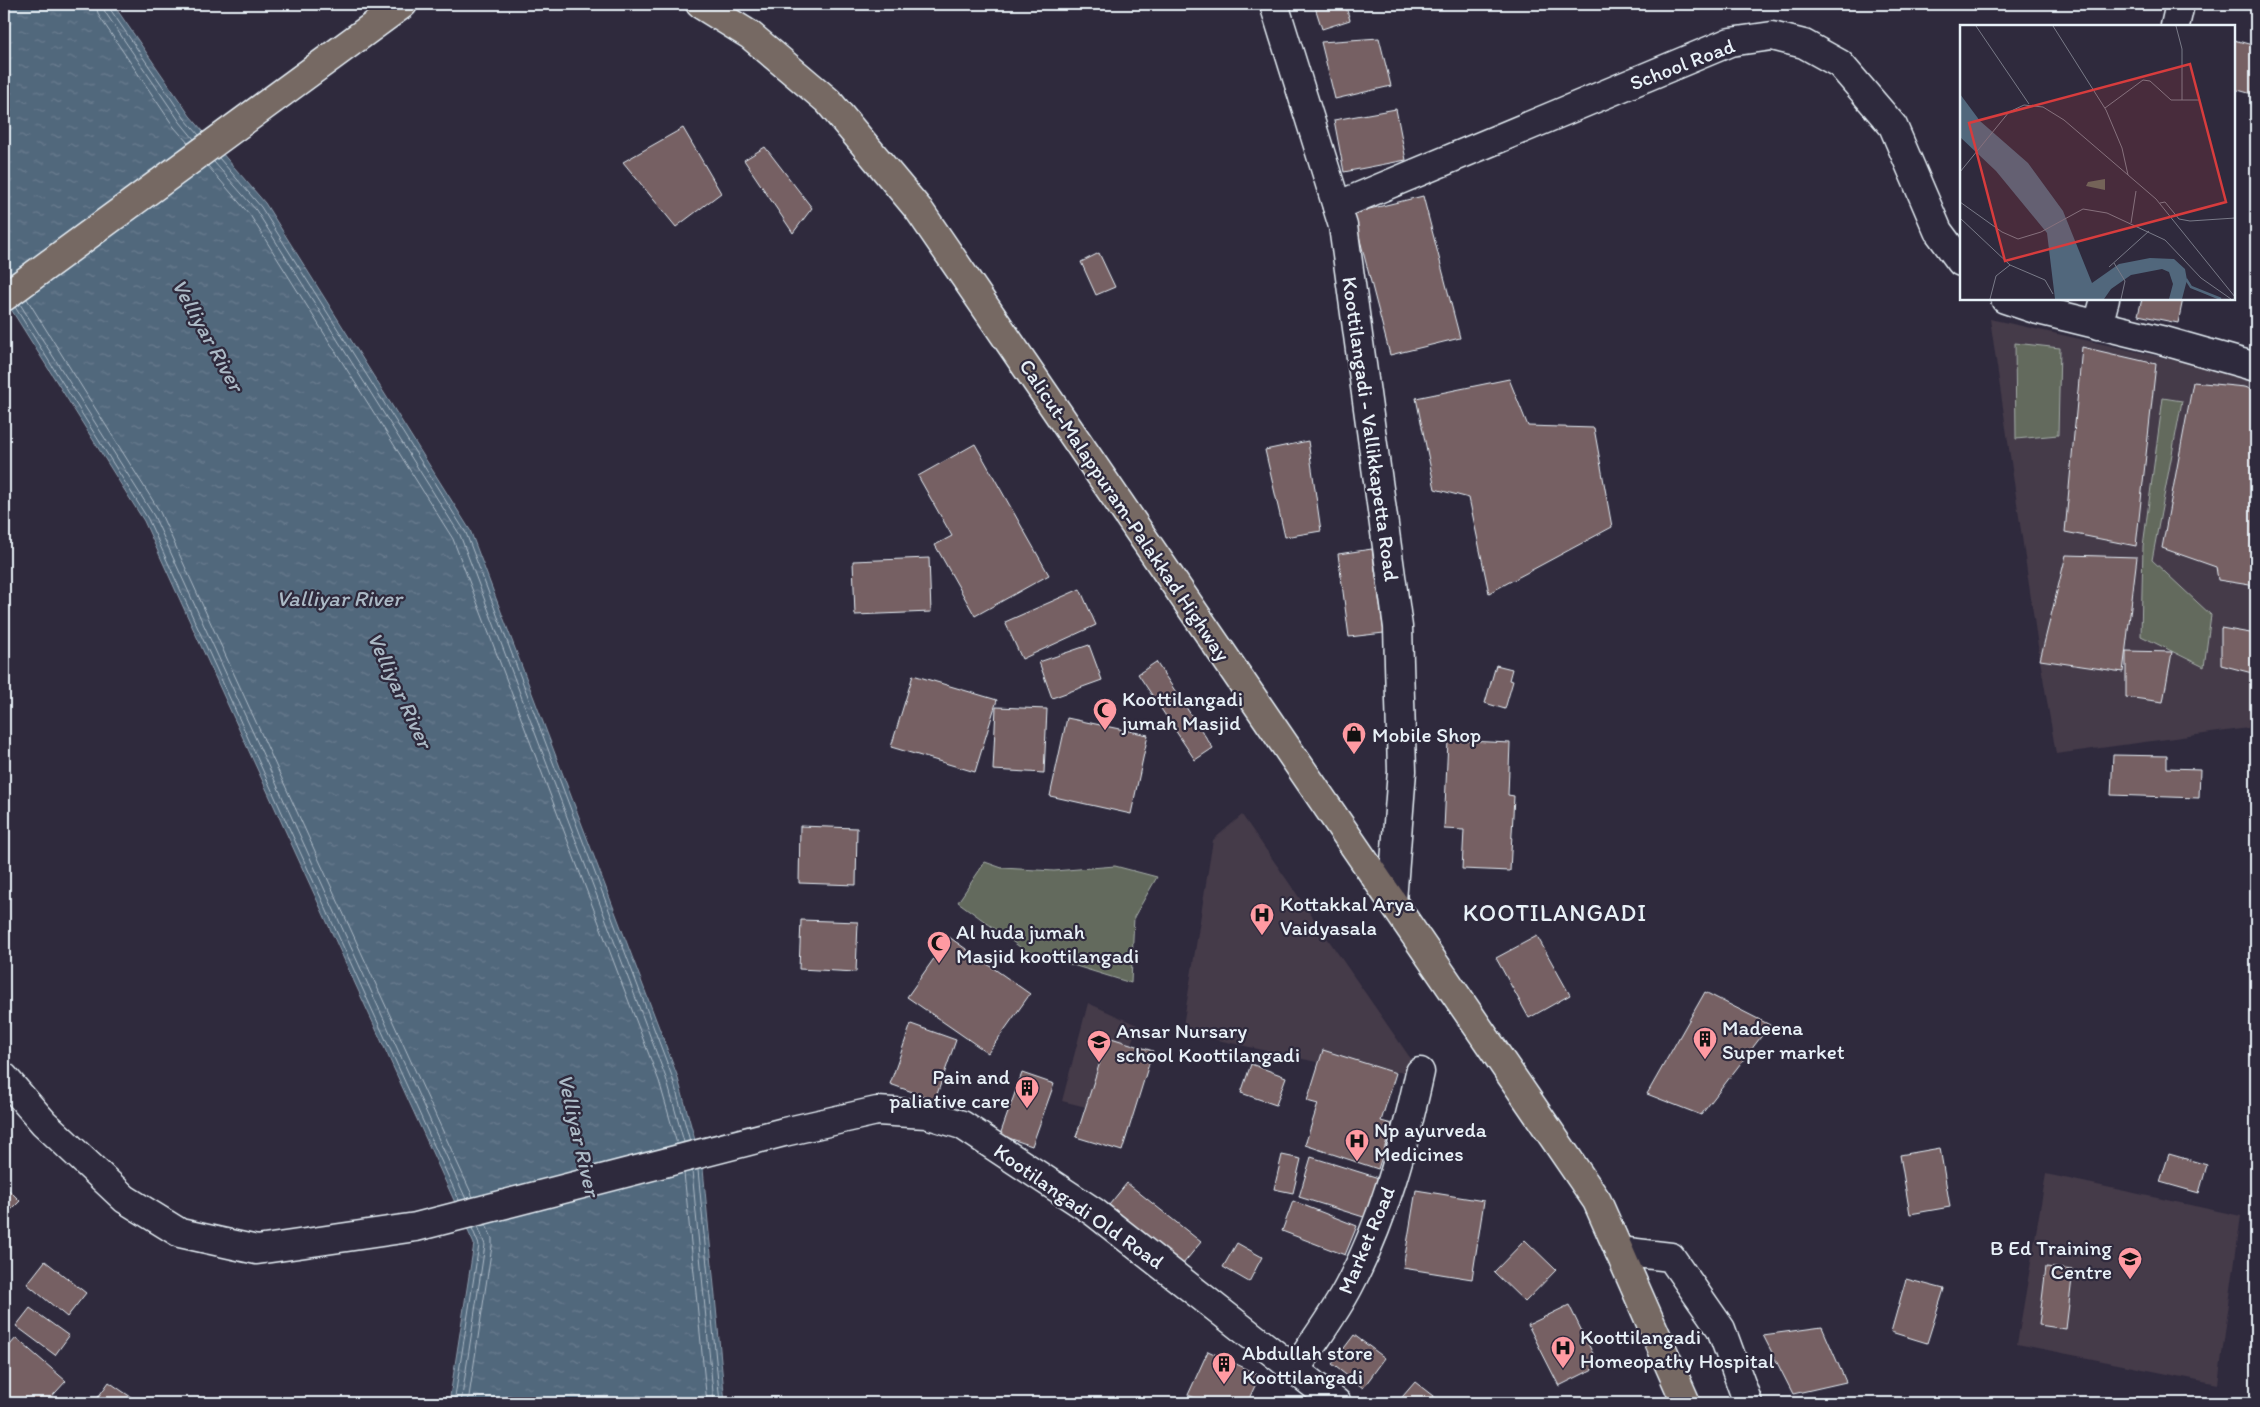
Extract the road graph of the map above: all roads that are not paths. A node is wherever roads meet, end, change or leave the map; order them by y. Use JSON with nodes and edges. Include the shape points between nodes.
{"nodes":[{"id":1,"x":403,"y":4,"type":"edge"},
{"id":2,"x":700,"y":4,"type":"edge"},
{"id":3,"x":1274,"y":4,"type":"edge"},
{"id":4,"x":2180,"y":4,"type":"edge"},
{"id":5,"x":2175,"y":25,"type":"edge"},
{"id":6,"x":1337,"y":206,"type":"junction"},
{"id":7,"x":1960,"y":261,"type":"edge"},
{"id":8,"x":4,"y":297,"type":"edge"},
{"id":9,"x":2008,"y":300,"type":"edge"},
{"id":10,"x":2101,"y":312,"type":"edge"},
{"id":11,"x":2256,"y":367,"type":"edge"},
{"id":12,"x":1392,"y":901,"type":"junction"},
{"id":13,"x":1420,"y":1072,"type":"dead end"},
{"id":14,"x":4,"y":1077,"type":"edge"},
{"id":15,"x":1619,"y":1252,"type":"junction"},
{"id":16,"x":1296,"y":1370,"type":"junction"},
{"id":17,"x":1337,"y":1403,"type":"edge"},
{"id":18,"x":1686,"y":1403,"type":"edge"},
{"id":19,"x":1748,"y":1403,"type":"edge"}],
"edges":[{"from":1,"to":8,"type":"highway"},
{"from":2,"to":12,"type":"highway","name":"Calicut-Malappuram-Palakkad Highway","via":[[750,35],[828,101],[919,210]]},
{"from":3,"to":6,"type":"street","name":"Koottilangadi - Vallikkapetta Road"},
{"from":4,"to":5,"type":"street"},
{"from":6,"to":7,"type":"street","name":"School Road","via":[[1730,42],[1772,36],[1804,44],[1840,64],[1893,126],[1938,230]]},
{"from":6,"to":12,"type":"street","name":"Koottilangadi - Vallikkapetta Road","via":[[1343,226],[1398,627],[1402,771]]},
{"from":9,"to":10,"type":"street","via":[[2038,310]]},
{"from":10,"to":11,"type":"street","via":[[2161,340]]},
{"from":12,"to":15,"type":"highway","name":"Calicut-Malappuram-Palakkad Highway","via":[[1597,1201]]},
{"from":13,"to":16,"type":"street","name":"Market Road","via":[[1384,1207],[1349,1286]]},
{"from":14,"to":16,"type":"street","name":"Kootilangadi Old Road","via":[[44,1123],[125,1199],[180,1233],[257,1250],[416,1227],[784,1132],[878,1111],[926,1114],[962,1125],[1094,1212]]},
{"from":15,"to":18,"type":"highway","name":"Calicut-Malappuram-Palakkad Highway"},
{"from":15,"to":19,"type":"street","via":[[1671,1257],[1721,1329]]},
{"from":16,"to":17,"type":"street","name":"Kootilangadi Old Road"}]}
